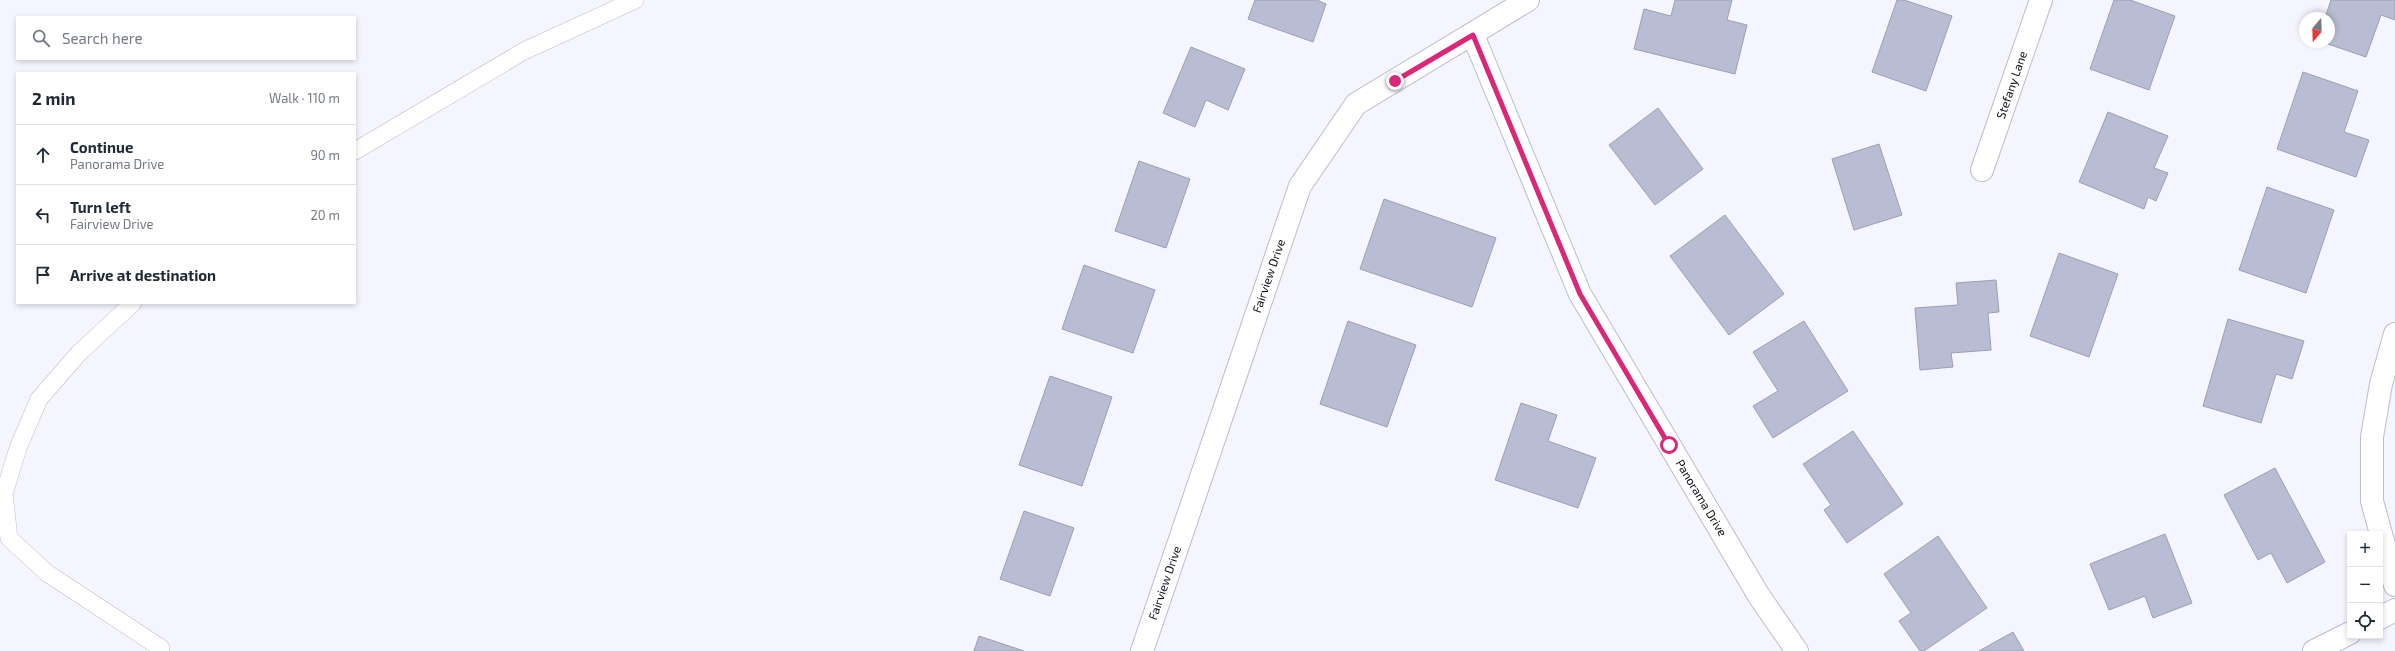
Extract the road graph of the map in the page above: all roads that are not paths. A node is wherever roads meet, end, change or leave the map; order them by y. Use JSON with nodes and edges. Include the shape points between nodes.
{"nodes":[{"id":1,"x":634,"y":0,"type":"edge"},
{"id":2,"x":1528,"y":0,"type":"edge"},
{"id":3,"x":2041,"y":0,"type":"edge"},
{"id":4,"x":1473,"y":35,"type":"junction"},
{"id":5,"x":356,"y":150,"type":"edge"},
{"id":6,"x":1982,"y":170,"type":"dead end"},
{"id":7,"x":132,"y":304,"type":"edge"},
{"id":8,"x":2395,"y":334,"type":"edge"},
{"id":9,"x":2395,"y":585,"type":"edge"},
{"id":10,"x":2395,"y":610,"type":"edge"},
{"id":11,"x":2383,"y":616,"type":"edge"},
{"id":12,"x":2347,"y":634,"type":"edge"},
{"id":13,"x":163,"y":650,"type":"edge"},
{"id":14,"x":1142,"y":651,"type":"edge"},
{"id":15,"x":1797,"y":651,"type":"edge"},
{"id":16,"x":2314,"y":651,"type":"edge"}],
"edges":[{"from":1,"to":5,"type":"lane","via":[[524,52]]},
{"from":2,"to":4,"type":"street","name":"Fairview Drive"},
{"from":3,"to":6,"type":"street","name":"Stefany Lane"},
{"from":4,"to":14,"type":"street","name":"Fairview Drive","via":[[1356,104],[1300,186]]},
{"from":4,"to":15,"type":"street","name":"Panorama Drive","via":[[1580,294],[1759,596]]},
{"from":7,"to":13,"type":"lane","via":[[79,353],[39,399],[18,448],[4,494],[9,538],[47,573]]},
{"from":8,"to":9,"type":"street","via":[[2381,384],[2372,437],[2372,501]]},
{"from":10,"to":11,"type":"street"},
{"from":12,"to":16,"type":"street"}]}
